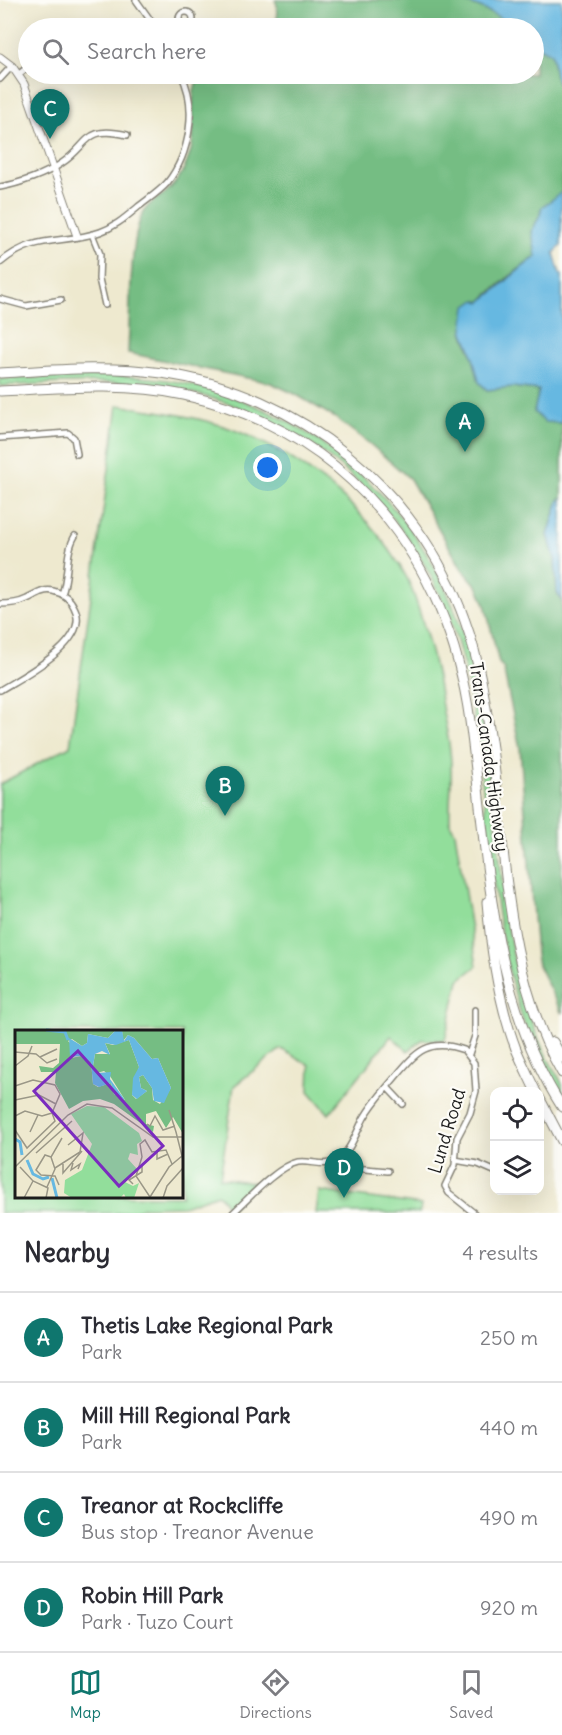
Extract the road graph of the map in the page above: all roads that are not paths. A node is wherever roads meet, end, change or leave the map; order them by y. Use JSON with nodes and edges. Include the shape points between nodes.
{"nodes":[{"id":1,"x":136,"y":0,"type":"edge"},
{"id":2,"x":149,"y":18,"type":"edge"},
{"id":3,"x":0,"y":57,"type":"edge"},
{"id":4,"x":12,"y":66,"type":"junction"},
{"id":5,"x":18,"y":73,"type":"edge"},
{"id":6,"x":0,"y":78,"type":"edge"},
{"id":7,"x":24,"y":84,"type":"edge"},
{"id":8,"x":185,"y":84,"type":"edge"},
{"id":9,"x":127,"y":135,"type":"dead end"},
{"id":10,"x":54,"y":167,"type":"junction"},
{"id":11,"x":0,"y":187,"type":"edge"},
{"id":12,"x":92,"y":234,"type":"junction"},
{"id":13,"x":77,"y":236,"type":"junction"},
{"id":14,"x":0,"y":263,"type":"edge"},
{"id":15,"x":0,"y":299,"type":"edge"},
{"id":16,"x":61,"y":300,"type":"dead end"},
{"id":17,"x":105,"y":305,"type":"dead end"},
{"id":18,"x":0,"y":373,"type":"edge"},
{"id":19,"x":0,"y":391,"type":"edge"},
{"id":20,"x":0,"y":438,"type":"edge"},
{"id":21,"x":77,"y":454,"type":"dead end"},
{"id":22,"x":75,"y":536,"type":"dead end"},
{"id":23,"x":62,"y":594,"type":"junction"},
{"id":24,"x":0,"y":604,"type":"edge"},
{"id":25,"x":0,"y":690,"type":"edge"},
{"id":26,"x":486,"y":851,"type":"junction"},
{"id":27,"x":520,"y":958,"type":"junction"},
{"id":28,"x":475,"y":1010,"type":"dead end"},
{"id":29,"x":468,"y":1054,"type":"junction"},
{"id":30,"x":562,"y":1059,"type":"edge"},
{"id":31,"x":562,"y":1072,"type":"edge"},
{"id":32,"x":387,"y":1087,"type":"junction"},
{"id":33,"x":534,"y":1087,"type":"edge"},
{"id":34,"x":403,"y":1104,"type":"dead end"},
{"id":35,"x":544,"y":1107,"type":"edge"},
{"id":36,"x":562,"y":1107,"type":"edge"},
{"id":37,"x":562,"y":1141,"type":"edge"},
{"id":38,"x":340,"y":1159,"type":"junction"},
{"id":39,"x":455,"y":1160,"type":"junction"},
{"id":40,"x":490,"y":1169,"type":"edge"},
{"id":41,"x":388,"y":1171,"type":"dead end"},
{"id":42,"x":233,"y":1213,"type":"edge"},
{"id":43,"x":474,"y":1213,"type":"edge"}],
"edges":[{"from":1,"to":2,"type":"street"},
{"from":3,"to":4,"type":"street"},
{"from":4,"to":5,"type":"street"},
{"from":4,"to":6,"type":"street"},
{"from":7,"to":10,"type":"street"},
{"from":8,"to":12,"type":"street","via":[[189,119],[187,142],[178,165],[161,189],[122,221]]},
{"from":9,"to":10,"type":"street","via":[[111,132],[91,136]]},
{"from":10,"to":11,"type":"street"},
{"from":10,"to":13,"type":"street"},
{"from":12,"to":13,"type":"street"},
{"from":12,"to":17,"type":"street","via":[[100,254],[99,279]]},
{"from":13,"to":14,"type":"street","via":[[30,244]]},
{"from":15,"to":16,"type":"street","via":[[27,306]]},
{"from":18,"to":27,"type":"highway","name":"Trans-Canada Highway","via":[[133,370],[211,383],[304,423],[348,454],[389,494],[420,533],[447,578],[476,657]]},
{"from":19,"to":26,"type":"highway","name":"Trans-Canada Highway","via":[[128,388],[207,401],[293,437],[361,489],[422,568],[453,640],[470,719]]},
{"from":20,"to":21,"type":"street","via":[[68,433],[74,438]]},
{"from":22,"to":23,"type":"street"},
{"from":23,"to":24,"type":"street","via":[[45,590],[21,602]]},
{"from":23,"to":25,"type":"street","via":[[76,611],[72,636],[49,659]]},
{"from":26,"to":33,"type":"highway","via":[[485,879],[497,984],[516,1048]]},
{"from":26,"to":36,"type":"highway","name":"Trans-Canada Highway","via":[[511,997],[528,1046]]},
{"from":27,"to":30,"type":"highway"},
{"from":27,"to":31,"type":"highway","name":"Trans-Canada Highway","via":[[530,998]]},
{"from":28,"to":29,"type":"street","via":[[475,1036]]},
{"from":29,"to":32,"type":"street","via":[[446,1046],[422,1049],[412,1055]]},
{"from":29,"to":39,"type":"street","name":"Lund Road","via":[[476,1071],[476,1091],[457,1138]]},
{"from":32,"to":34,"type":"street"},
{"from":32,"to":38,"type":"street"},
{"from":35,"to":37,"type":"highway"},
{"from":38,"to":41,"type":"street","via":[[354,1168]]},
{"from":38,"to":42,"type":"street","via":[[327,1164],[305,1162],[286,1167]]},
{"from":39,"to":40,"type":"street"},
{"from":39,"to":43,"type":"street","name":"Lund Road","via":[[446,1189]]}]}
